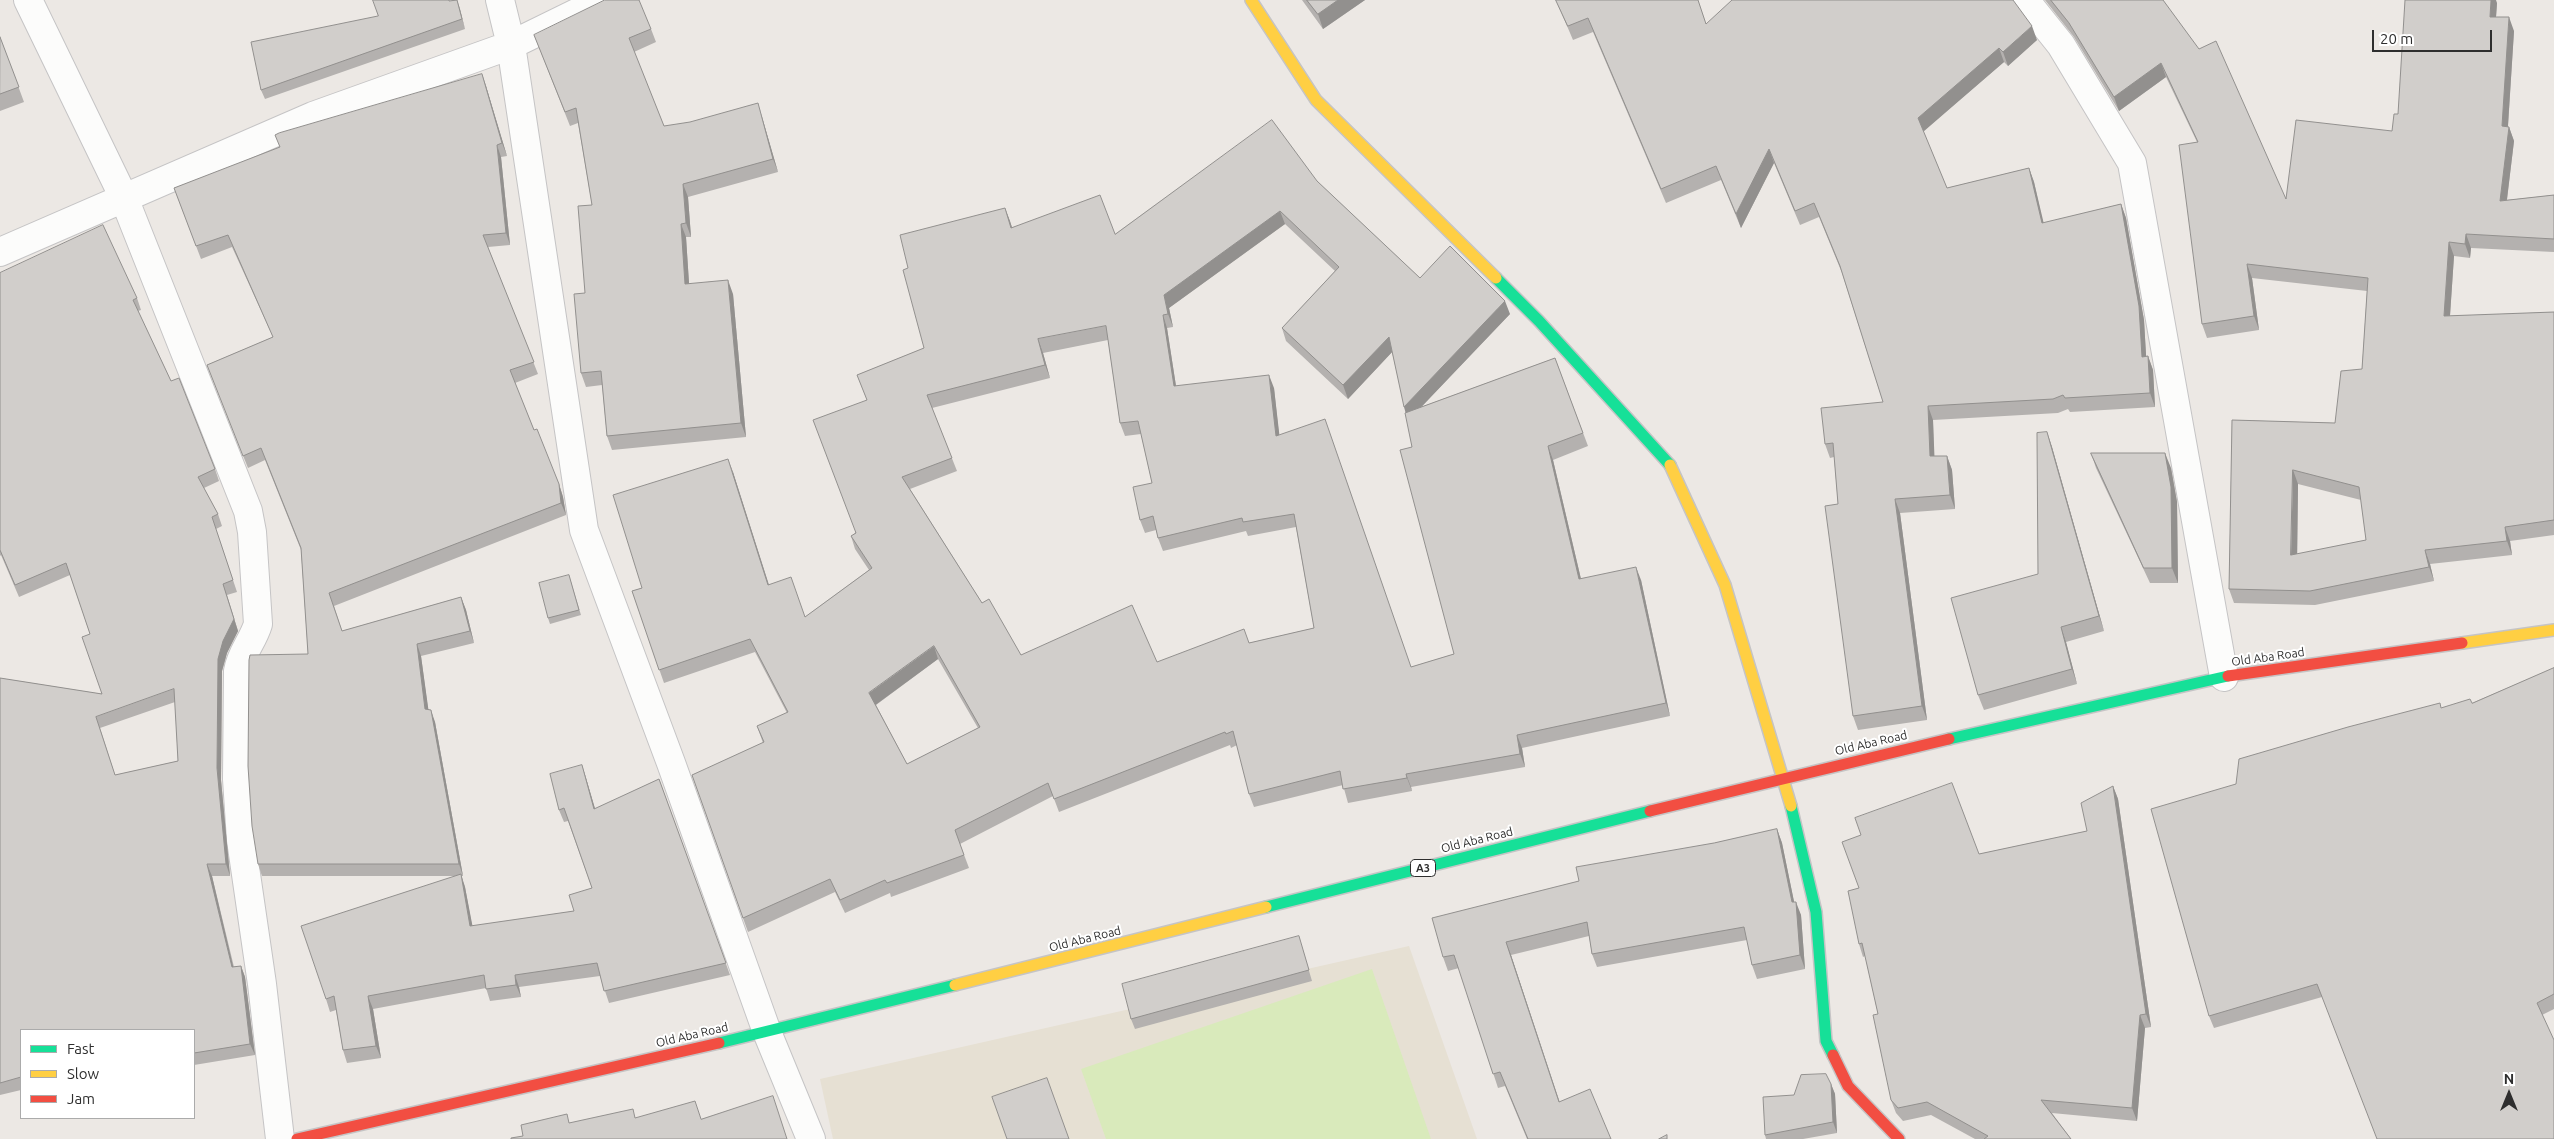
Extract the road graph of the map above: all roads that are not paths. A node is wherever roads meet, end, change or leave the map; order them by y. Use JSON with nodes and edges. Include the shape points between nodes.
{"nodes":[{"id":1,"x":28,"y":0,"type":"edge"},
{"id":2,"x":500,"y":0,"type":"edge"},
{"id":3,"x":603,"y":0,"type":"edge"},
{"id":4,"x":1251,"y":0,"type":"edge"},
{"id":5,"x":2025,"y":0,"type":"edge"},
{"id":6,"x":512,"y":45,"type":"junction"},
{"id":7,"x":124,"y":198,"type":"junction"},
{"id":8,"x":0,"y":252,"type":"edge"},
{"id":9,"x":2554,"y":630,"type":"edge"},
{"id":10,"x":2224,"y":677,"type":"junction"},
{"id":11,"x":1784,"y":777,"type":"junction"},
{"id":12,"x":767,"y":1032,"type":"junction"},
{"id":13,"x":280,"y":1139,"type":"edge"},
{"id":14,"x":297,"y":1139,"type":"edge"},
{"id":15,"x":811,"y":1139,"type":"edge"},
{"id":16,"x":1899,"y":1139,"type":"edge"}],
"edges":[{"from":1,"to":7,"type":"street"},
{"from":2,"to":6,"type":"street"},
{"from":3,"to":6,"type":"street"},
{"from":4,"to":11,"type":"main road","via":[[1316,100],[1539,321],[1668,460],[1726,585]]},
{"from":5,"to":10,"type":"street","via":[[2061,45],[2132,163]]},
{"from":6,"to":7,"type":"street","via":[[313,116]]},
{"from":6,"to":12,"type":"street","via":[[584,530]]},
{"from":7,"to":8,"type":"street"},
{"from":7,"to":13,"type":"street","via":[[248,511],[252,532],[258,624],[240,660],[238,672],[237,779],[241,840]]},
{"from":9,"to":10,"type":"main road","name":"Old Aba Road","number":"A3"},
{"from":10,"to":11,"type":"main road","name":"Old Aba Road","number":"A3"},
{"from":11,"to":12,"type":"main road","name":"Old Aba Road","number":"A3"},
{"from":11,"to":16,"type":"main road","via":[[1816,912],[1826,1041],[1848,1086]]},
{"from":12,"to":14,"type":"main road","name":"Old Aba Road","number":"A3"},
{"from":12,"to":15,"type":"street"}]}
